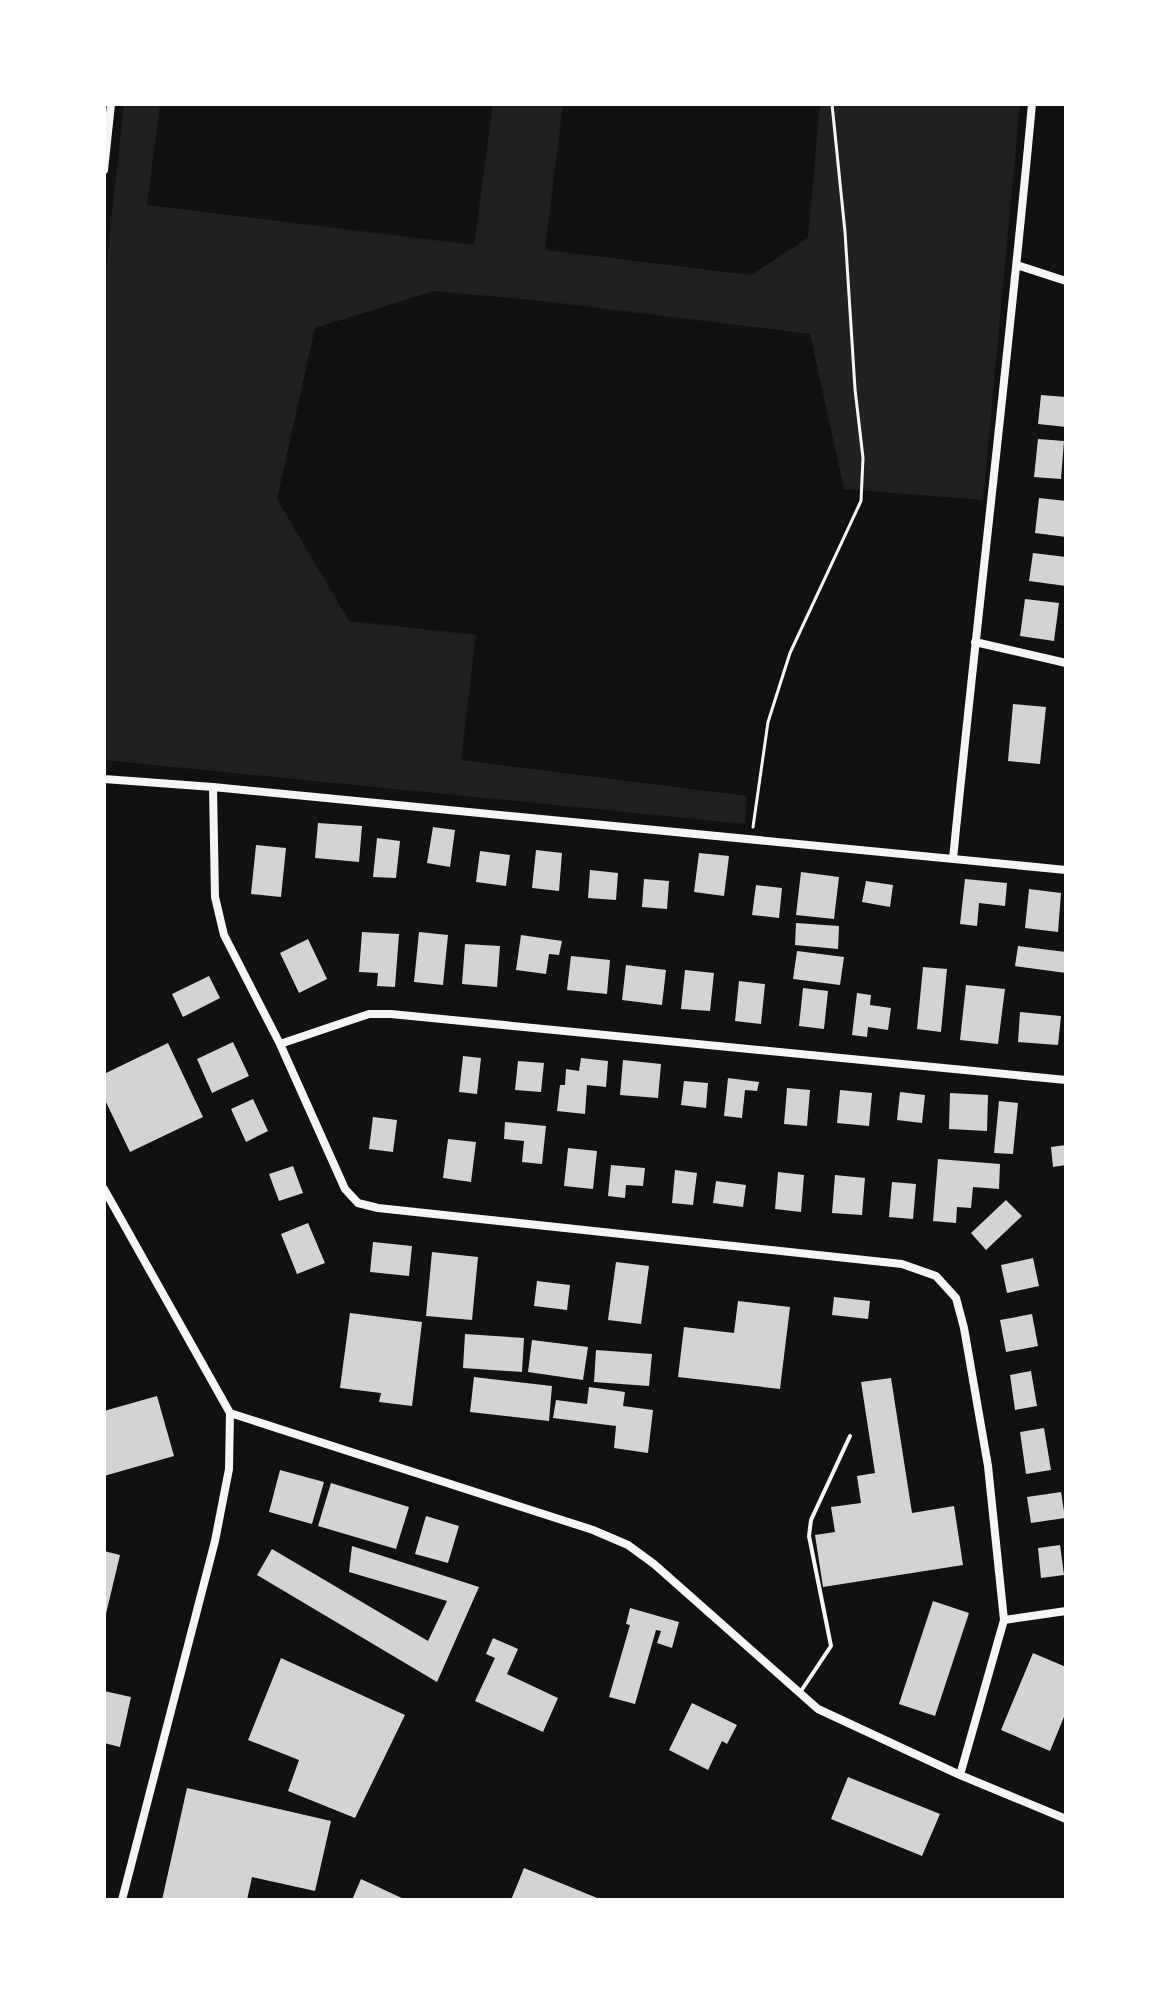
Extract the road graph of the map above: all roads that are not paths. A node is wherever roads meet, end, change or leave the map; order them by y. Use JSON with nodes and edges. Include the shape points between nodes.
{"nodes":[{"id":1,"x":111,"y":104,"type":"edge"},
{"id":2,"x":1032,"y":104,"type":"edge"},
{"id":3,"x":104,"y":170,"type":"edge"},
{"id":4,"x":1017,"y":265,"type":"junction"},
{"id":5,"x":1066,"y":281,"type":"edge"},
{"id":6,"x":975,"y":642,"type":"junction"},
{"id":7,"x":1066,"y":663,"type":"edge"},
{"id":8,"x":104,"y":779,"type":"edge"},
{"id":9,"x":213,"y":787,"type":"junction"},
{"id":10,"x":953,"y":859,"type":"junction"},
{"id":11,"x":1066,"y":870,"type":"edge"},
{"id":12,"x":280,"y":1044,"type":"junction"},
{"id":13,"x":1066,"y":1080,"type":"edge"},
{"id":14,"x":104,"y":1189,"type":"edge"},
{"id":15,"x":230,"y":1413,"type":"junction"},
{"id":16,"x":850,"y":1436,"type":"dead end"},
{"id":17,"x":1066,"y":1611,"type":"edge"},
{"id":18,"x":1004,"y":1620,"type":"junction"},
{"id":19,"x":799,"y":1693,"type":"junction"},
{"id":20,"x":960,"y":1775,"type":"junction"},
{"id":21,"x":1066,"y":1819,"type":"edge"},
{"id":22,"x":122,"y":1900,"type":"edge"}],
"edges":[{"from":1,"to":3,"type":"street"},
{"from":2,"to":4,"type":"street"},
{"from":4,"to":5,"type":"street"},
{"from":4,"to":6,"type":"street"},
{"from":6,"to":7,"type":"street"},
{"from":6,"to":10,"type":"street"},
{"from":8,"to":9,"type":"street"},
{"from":9,"to":10,"type":"street"},
{"from":9,"to":12,"type":"street","via":[[215,897],[224,935]]},
{"from":10,"to":11,"type":"street"},
{"from":12,"to":13,"type":"street","via":[[369,1014],[391,1014]]},
{"from":12,"to":18,"type":"street","via":[[345,1189],[358,1203],[902,1264],[936,1276],[956,1298],[964,1328],[988,1466]]},
{"from":14,"to":15,"type":"street"},
{"from":15,"to":19,"type":"street","via":[[628,1545]]},
{"from":15,"to":22,"type":"street","via":[[229,1469],[215,1541]]},
{"from":16,"to":19,"type":"lane","via":[[811,1520],[809,1536],[831,1646]]},
{"from":17,"to":18,"type":"street"},
{"from":18,"to":20,"type":"street"},
{"from":19,"to":20,"type":"street","via":[[818,1709]]},
{"from":20,"to":21,"type":"street"}]}
